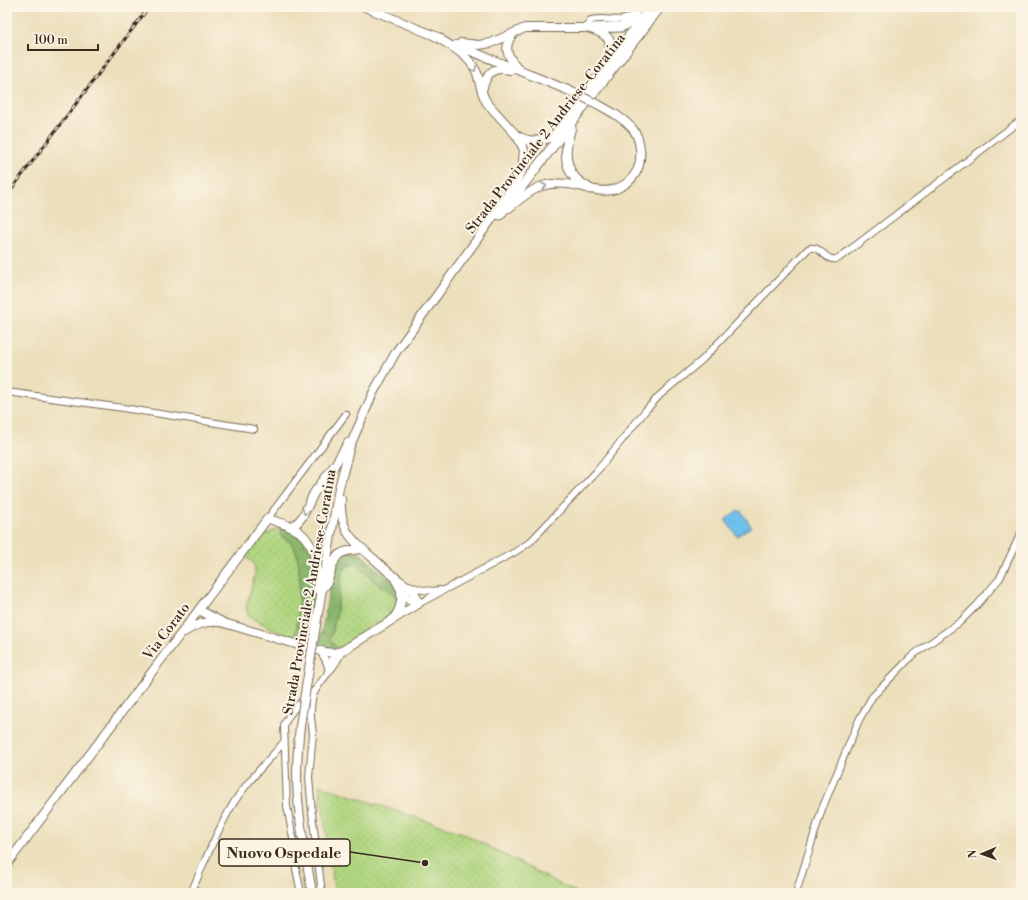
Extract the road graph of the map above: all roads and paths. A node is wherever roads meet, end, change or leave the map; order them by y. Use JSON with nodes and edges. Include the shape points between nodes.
{"nodes":[{"id":1,"x":365,"y":7,"type":"edge"},
{"id":2,"x":641,"y":7,"type":"edge"},
{"id":3,"x":651,"y":7,"type":"edge"},
{"id":4,"x":660,"y":7,"type":"edge"},
{"id":5,"x":644,"y":16,"type":"junction"},
{"id":6,"x":589,"y":28,"type":"junction"},
{"id":7,"x":516,"y":31,"type":"junction"},
{"id":8,"x":435,"y":36,"type":"junction"},
{"id":9,"x":608,"y":64,"type":"junction"},
{"id":10,"x":522,"y":72,"type":"junction"},
{"id":11,"x":482,"y":91,"type":"junction"},
{"id":12,"x":1021,"y":120,"type":"edge"},
{"id":13,"x":572,"y":123,"type":"junction"},
{"id":14,"x":517,"y":136,"type":"junction"},
{"id":15,"x":554,"y":136,"type":"junction"},
{"id":16,"x":590,"y":189,"type":"junction"},
{"id":17,"x":498,"y":214,"type":"junction"},
{"id":18,"x":7,"y":392,"type":"edge"},
{"id":19,"x":346,"y":414,"type":"dead end"},
{"id":20,"x":361,"y":419,"type":"junction"},
{"id":21,"x":254,"y":429,"type":"dead end"},
{"id":22,"x":342,"y":474,"type":"junction"},
{"id":23,"x":268,"y":518,"type":"junction"},
{"id":24,"x":290,"y":526,"type":"junction"},
{"id":25,"x":1021,"y":533,"type":"edge"},
{"id":26,"x":363,"y":549,"type":"junction"},
{"id":27,"x":394,"y":577,"type":"junction"},
{"id":28,"x":406,"y":584,"type":"junction"},
{"id":29,"x":444,"y":589,"type":"junction"},
{"id":30,"x":401,"y":592,"type":"junction"},
{"id":31,"x":320,"y":600,"type":"junction"},
{"id":32,"x":418,"y":604,"type":"junction"},
{"id":33,"x":198,"y":610,"type":"junction"},
{"id":34,"x":318,"y":615,"type":"junction"},
{"id":35,"x":391,"y":621,"type":"junction"},
{"id":36,"x":206,"y":622,"type":"junction"},
{"id":37,"x":224,"y":623,"type":"junction"},
{"id":38,"x":181,"y":633,"type":"junction"},
{"id":39,"x":320,"y":651,"type":"junction"},
{"id":40,"x":338,"y":652,"type":"junction"},
{"id":41,"x":328,"y":667,"type":"junction"},
{"id":42,"x":327,"y":676,"type":"junction"},
{"id":43,"x":316,"y":689,"type":"junction"},
{"id":44,"x":295,"y":707,"type":"junction"},
{"id":45,"x":311,"y":718,"type":"junction"},
{"id":46,"x":284,"y":742,"type":"junction"},
{"id":47,"x":7,"y":864,"type":"edge"},
{"id":48,"x":191,"y":893,"type":"edge"},
{"id":49,"x":301,"y":893,"type":"edge"},
{"id":50,"x":312,"y":893,"type":"edge"},
{"id":51,"x":322,"y":893,"type":"edge"},
{"id":52,"x":796,"y":893,"type":"edge"}],
"edges":[{"from":1,"to":8,"type":"main road"},
{"from":2,"to":6,"type":"street","via":[[629,18],[622,20],[591,20]]},
{"from":3,"to":5,"type":"highway","name":"Strada Provinciale 2 Andriese-Coratina"},
{"from":4,"to":13,"type":"highway","name":"Strada Provinciale 2 Andriese-Coratina"},
{"from":5,"to":6,"type":"highway","via":[[621,27]]},
{"from":5,"to":9,"type":"highway","name":"Strada Provinciale 2 Andriese-Coratina"},
{"from":6,"to":7,"type":"main road","via":[[525,28]]},
{"from":6,"to":9,"type":"highway","via":[[601,31],[607,36],[611,49]]},
{"from":7,"to":8,"type":"main road","via":[[503,39],[478,45]]},
{"from":7,"to":10,"type":"main road","via":[[509,39],[507,54]]},
{"from":8,"to":10,"type":"main road"},
{"from":8,"to":11,"type":"main road","one_way":true,"via":[[469,60]]},
{"from":9,"to":15,"type":"highway","name":"Strada Provinciale 2 Andriese-Coratina"},
{"from":10,"to":11,"type":"main road","via":[[502,68],[493,70],[486,77]]},
{"from":10,"to":16,"type":"main road","bridge":true,"via":[[597,104],[621,118],[633,130],[639,144],[640,162],[635,175],[614,189]]},
{"from":11,"to":14,"type":"main road","via":[[487,103]]},
{"from":12,"to":29,"type":"street","via":[[839,258],[830,259],[816,247],[808,249],[702,360],[660,395],[597,471],[530,542]]},
{"from":13,"to":16,"type":"highway","via":[[565,154],[568,168],[575,178]]},
{"from":13,"to":17,"type":"highway","name":"Strada Provinciale 2 Andriese-Coratina"},
{"from":14,"to":15,"type":"highway","via":[[532,142]]},
{"from":14,"to":17,"type":"main road","via":[[524,150],[522,171]]},
{"from":15,"to":17,"type":"highway","name":"Strada Provinciale 2 Andriese-Coratina"},
{"from":17,"to":16,"type":"main road","one_way":true,"via":[[528,191],[541,186],[557,183]]},
{"from":17,"to":20,"type":"main road","name":"Strada Provinciale 2 Andriese-Coratina","via":[[396,352]]},
{"from":18,"to":21,"type":"street"},
{"from":19,"to":23,"type":"street","name":"Via Corato"},
{"from":20,"to":22,"type":"main road","name":"Strada Provinciale 2 Andriese-Coratina"},
{"from":20,"to":24,"type":"main road","one_way":true,"via":[[334,466],[314,493],[303,516],[297,524]]},
{"from":22,"to":26,"type":"main road","via":[[340,507],[350,537]]},
{"from":22,"to":31,"type":"main road","name":"Strada Provinciale 2 Andriese-Coratina"},
{"from":23,"to":24,"type":"main road"},
{"from":23,"to":33,"type":"main road","name":"Via Corato"},
{"from":24,"to":34,"type":"main road","via":[[308,539],[312,547],[318,582]]},
{"from":25,"to":52,"type":"street","via":[[1000,578],[978,604],[960,622],[913,655],[872,697],[859,720],[822,809]]},
{"from":26,"to":27,"type":"main road"},
{"from":26,"to":31,"type":"main road","via":[[346,550],[338,555]]},
{"from":27,"to":28,"type":"main road"},
{"from":27,"to":30,"type":"main road"},
{"from":28,"to":29,"type":"street","via":[[419,590]]},
{"from":28,"to":32,"type":"main road","via":[[418,598]]},
{"from":29,"to":32,"type":"street"},
{"from":30,"to":32,"type":"main road"},
{"from":30,"to":35,"type":"main road","via":[[402,603]]},
{"from":31,"to":34,"type":"main road","name":"Strada Provinciale 2 Andriese-Coratina"},
{"from":32,"to":35,"type":"main road"},
{"from":33,"to":36,"type":"main road"},
{"from":33,"to":37,"type":"main road"},
{"from":33,"to":38,"type":"main road","name":"Via Corato"},
{"from":34,"to":50,"type":"main road","name":"Strada Provinciale 2 Andriese-Coratina","bridge":true,"via":[[297,753],[299,810]]},
{"from":35,"to":40,"type":"main road"},
{"from":36,"to":37,"type":"main road"},
{"from":36,"to":38,"type":"main road"},
{"from":37,"to":39,"type":"main road"},
{"from":38,"to":47,"type":"main road","name":"Via Corato"},
{"from":39,"to":40,"type":"main road"},
{"from":39,"to":41,"type":"street","via":[[326,658]]},
{"from":40,"to":41,"type":"street"},
{"from":40,"to":42,"type":"street","via":[[339,659]]},
{"from":41,"to":42,"type":"street"},
{"from":42,"to":43,"type":"street"},
{"from":43,"to":44,"type":"street"},
{"from":43,"to":45,"type":"street","via":[[312,698]]},
{"from":44,"to":45,"type":"street","via":[[303,707]]},
{"from":44,"to":46,"type":"street","via":[[284,725]]},
{"from":45,"to":51,"type":"street","via":[[313,734],[309,777]]},
{"from":46,"to":48,"type":"street","via":[[233,804]]},
{"from":46,"to":49,"type":"street","via":[[287,806]]}]}
